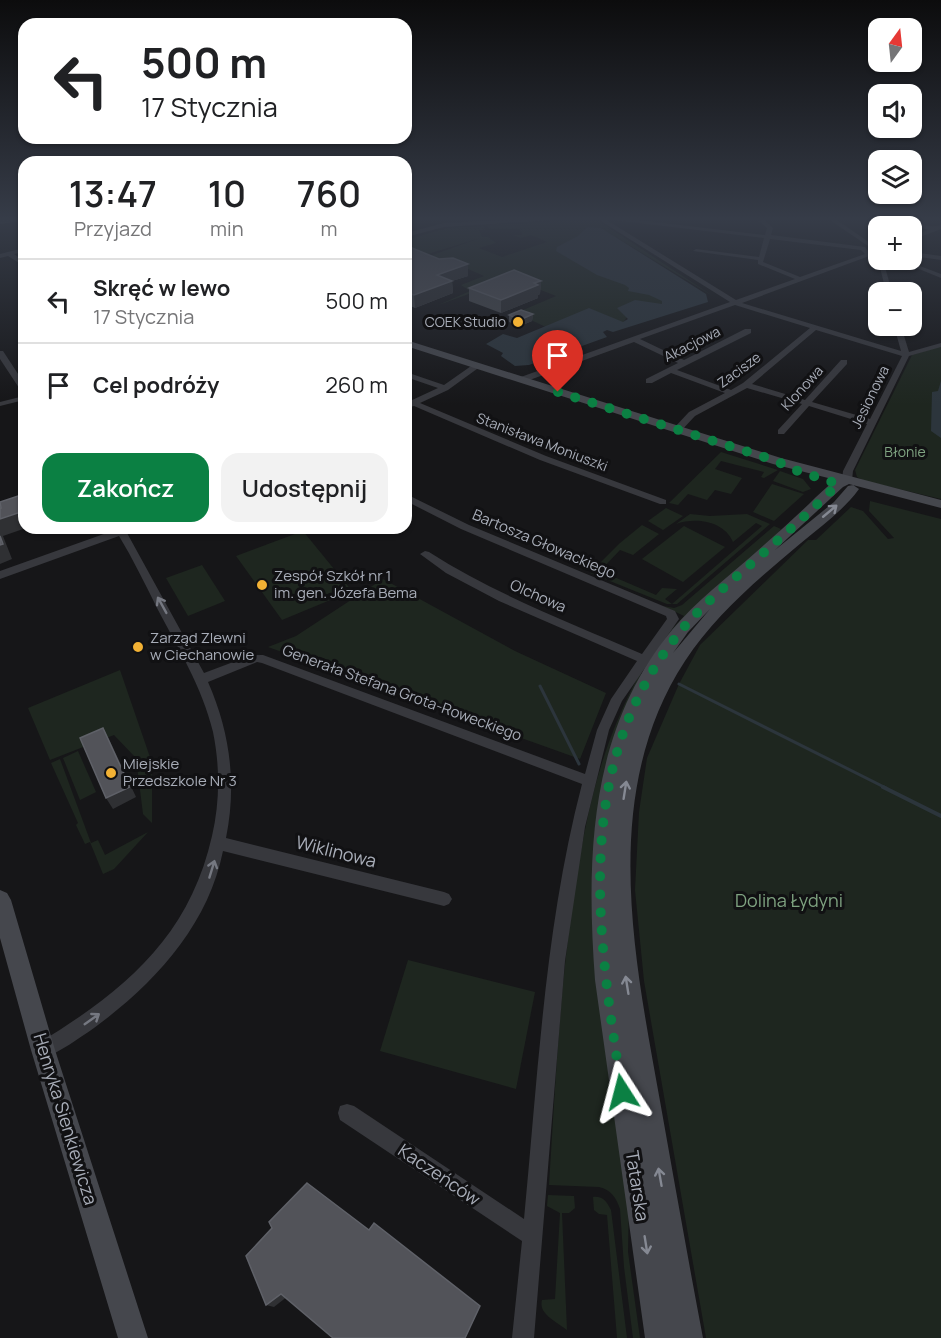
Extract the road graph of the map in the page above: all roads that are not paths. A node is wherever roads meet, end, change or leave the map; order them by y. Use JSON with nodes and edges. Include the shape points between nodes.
{"nodes":[{"id":1,"x":699,"y":280,"type":"edge"},
{"id":2,"x":796,"y":280,"type":"edge"},
{"id":3,"x":747,"y":299,"type":"junction"},
{"id":4,"x":732,"y":301,"type":"junction"},
{"id":5,"x":803,"y":323,"type":"junction"},
{"id":6,"x":815,"y":327,"type":"junction"},
{"id":7,"x":748,"y":331,"type":"dead end"},
{"id":8,"x":901,"y":336,"type":"edge"},
{"id":9,"x":634,"y":339,"type":"junction"},
{"id":10,"x":412,"y":345,"type":"edge"},
{"id":11,"x":941,"y":345,"type":"edge"},
{"id":12,"x":0,"y":353,"type":"edge"},
{"id":13,"x":906,"y":355,"type":"junction"},
{"id":14,"x":844,"y":362,"type":"dead end"},
{"id":15,"x":684,"y":363,"type":"junction"},
{"id":16,"x":477,"y":366,"type":"junction"},
{"id":17,"x":671,"y":370,"type":"junction"},
{"id":18,"x":412,"y":376,"type":"edge"},
{"id":19,"x":519,"y":377,"type":"junction"},
{"id":20,"x":18,"y":380,"type":"edge"},
{"id":21,"x":649,"y":381,"type":"dead end"},
{"id":22,"x":746,"y":385,"type":"junction"},
{"id":23,"x":445,"y":388,"type":"junction"},
{"id":24,"x":733,"y":393,"type":"junction"},
{"id":25,"x":18,"y":400,"type":"edge"},
{"id":26,"x":0,"y":404,"type":"edge"},
{"id":27,"x":412,"y":404,"type":"edge"},
{"id":28,"x":806,"y":405,"type":"junction"},
{"id":29,"x":412,"y":406,"type":"edge"},
{"id":30,"x":873,"y":423,"type":"junction"},
{"id":31,"x":676,"y":430,"type":"junction"},
{"id":32,"x":781,"y":432,"type":"dead end"},
{"id":33,"x":846,"y":484,"type":"junction"},
{"id":34,"x":412,"y":499,"type":"edge"},
{"id":35,"x":663,"y":502,"type":"dead end"},
{"id":36,"x":941,"y":504,"type":"edge"},
{"id":37,"x":941,"y":511,"type":"edge"},
{"id":38,"x":111,"y":534,"type":"edge"},
{"id":39,"x":127,"y":534,"type":"edge"},
{"id":40,"x":425,"y":554,"type":"dead end"},
{"id":41,"x":0,"y":576,"type":"edge"},
{"id":42,"x":643,"y":659,"type":"junction"},
{"id":43,"x":202,"y":679,"type":"junction"},
{"id":44,"x":589,"y":781,"type":"junction"},
{"id":45,"x":219,"y":843,"type":"junction"},
{"id":46,"x":444,"y":898,"type":"dead end"},
{"id":47,"x":0,"y":900,"type":"edge"},
{"id":48,"x":44,"y":1050,"type":"junction"},
{"id":49,"x":347,"y":1113,"type":"dead end"},
{"id":50,"x":532,"y":1236,"type":"junction"},
{"id":51,"x":133,"y":1338,"type":"edge"},
{"id":52,"x":523,"y":1338,"type":"edge"},
{"id":53,"x":660,"y":1338,"type":"edge"},
{"id":54,"x":688,"y":1338,"type":"edge"}],
"edges":[{"from":1,"to":4,"type":"street"},
{"from":2,"to":3,"type":"street"},
{"from":3,"to":4,"type":"street"},
{"from":3,"to":5,"type":"street"},
{"from":4,"to":5,"type":"street"},
{"from":4,"to":9,"type":"street"},
{"from":4,"to":19,"type":"street"},
{"from":5,"to":6,"type":"street"},
{"from":6,"to":13,"type":"street"},
{"from":6,"to":22,"type":"street","name":"Zacisze"},
{"from":7,"to":15,"type":"street","name":"Akacjowa"},
{"from":8,"to":13,"type":"street","name":"Jesionowa"},
{"from":9,"to":15,"type":"street"},
{"from":9,"to":19,"type":"street"},
{"from":10,"to":16,"type":"main road"},
{"from":11,"to":13,"type":"street"},
{"from":12,"to":20,"type":"street"},
{"from":13,"to":30,"type":"street","name":"Jesionowa"},
{"from":14,"to":28,"type":"street","name":"Klonowa"},
{"from":15,"to":17,"type":"street","name":"Akacjowa"},
{"from":16,"to":19,"type":"main road"},
{"from":16,"to":23,"type":"street"},
{"from":17,"to":21,"type":"street","name":"Akacjowa"},
{"from":17,"to":24,"type":"street"},
{"from":18,"to":23,"type":"street"},
{"from":19,"to":31,"type":"main road"},
{"from":22,"to":24,"type":"street","name":"Zacisze"},
{"from":22,"to":28,"type":"street"},
{"from":23,"to":27,"type":"street"},
{"from":24,"to":31,"type":"street","name":"Zacisze","via":[[692,414]]},
{"from":25,"to":26,"type":"street"},
{"from":28,"to":30,"type":"street"},
{"from":28,"to":32,"type":"street","name":"Klonowa"},
{"from":29,"to":35,"type":"street","name":"Stanisława Moniuszki"},
{"from":30,"to":33,"type":"street","name":"Jesionowa","via":[[848,471]]},
{"from":31,"to":33,"type":"main road"},
{"from":33,"to":36,"type":"main road"},
{"from":33,"to":37,"type":"main road"},
{"from":33,"to":53,"type":"main road","name":"Tatarska","one_way":true,"via":[[698,612],[676,636],[637,699],[615,753],[607,789],[599,877],[605,980]]},
{"from":54,"to":33,"type":"main road","name":"Tatarska","one_way":true,"via":[[626,981],[618,881],[624,793],[647,715],[664,680],[688,645],[734,595],[839,505]]},
{"from":34,"to":42,"type":"street","name":"Bartosza Głowackiego","via":[[465,527],[671,614],[671,623]]},
{"from":38,"to":41,"type":"street"},
{"from":43,"to":39,"type":"street","one_way":true},
{"from":40,"to":42,"type":"street","name":"Olchowa","via":[[483,588]]},
{"from":42,"to":44,"type":"street","via":[[603,730]]},
{"from":43,"to":44,"type":"street","name":"Generała Stefana Grota-Roweckiego","via":[[263,658]]},
{"from":43,"to":45,"type":"street","via":[[225,761]]},
{"from":44,"to":50,"type":"street","via":[[557,961]]},
{"from":45,"to":46,"type":"street","name":"Wiklinowa"},
{"from":48,"to":45,"type":"street","one_way":true,"via":[[113,1005],[166,952],[199,903]]},
{"from":47,"to":48,"type":"main road","name":"Henryka Sienkiewicza"},
{"from":48,"to":51,"type":"main road","name":"Henryka Sienkiewicza"},
{"from":49,"to":50,"type":"street","name":"Kaczeńców"},
{"from":50,"to":52,"type":"street"}]}
